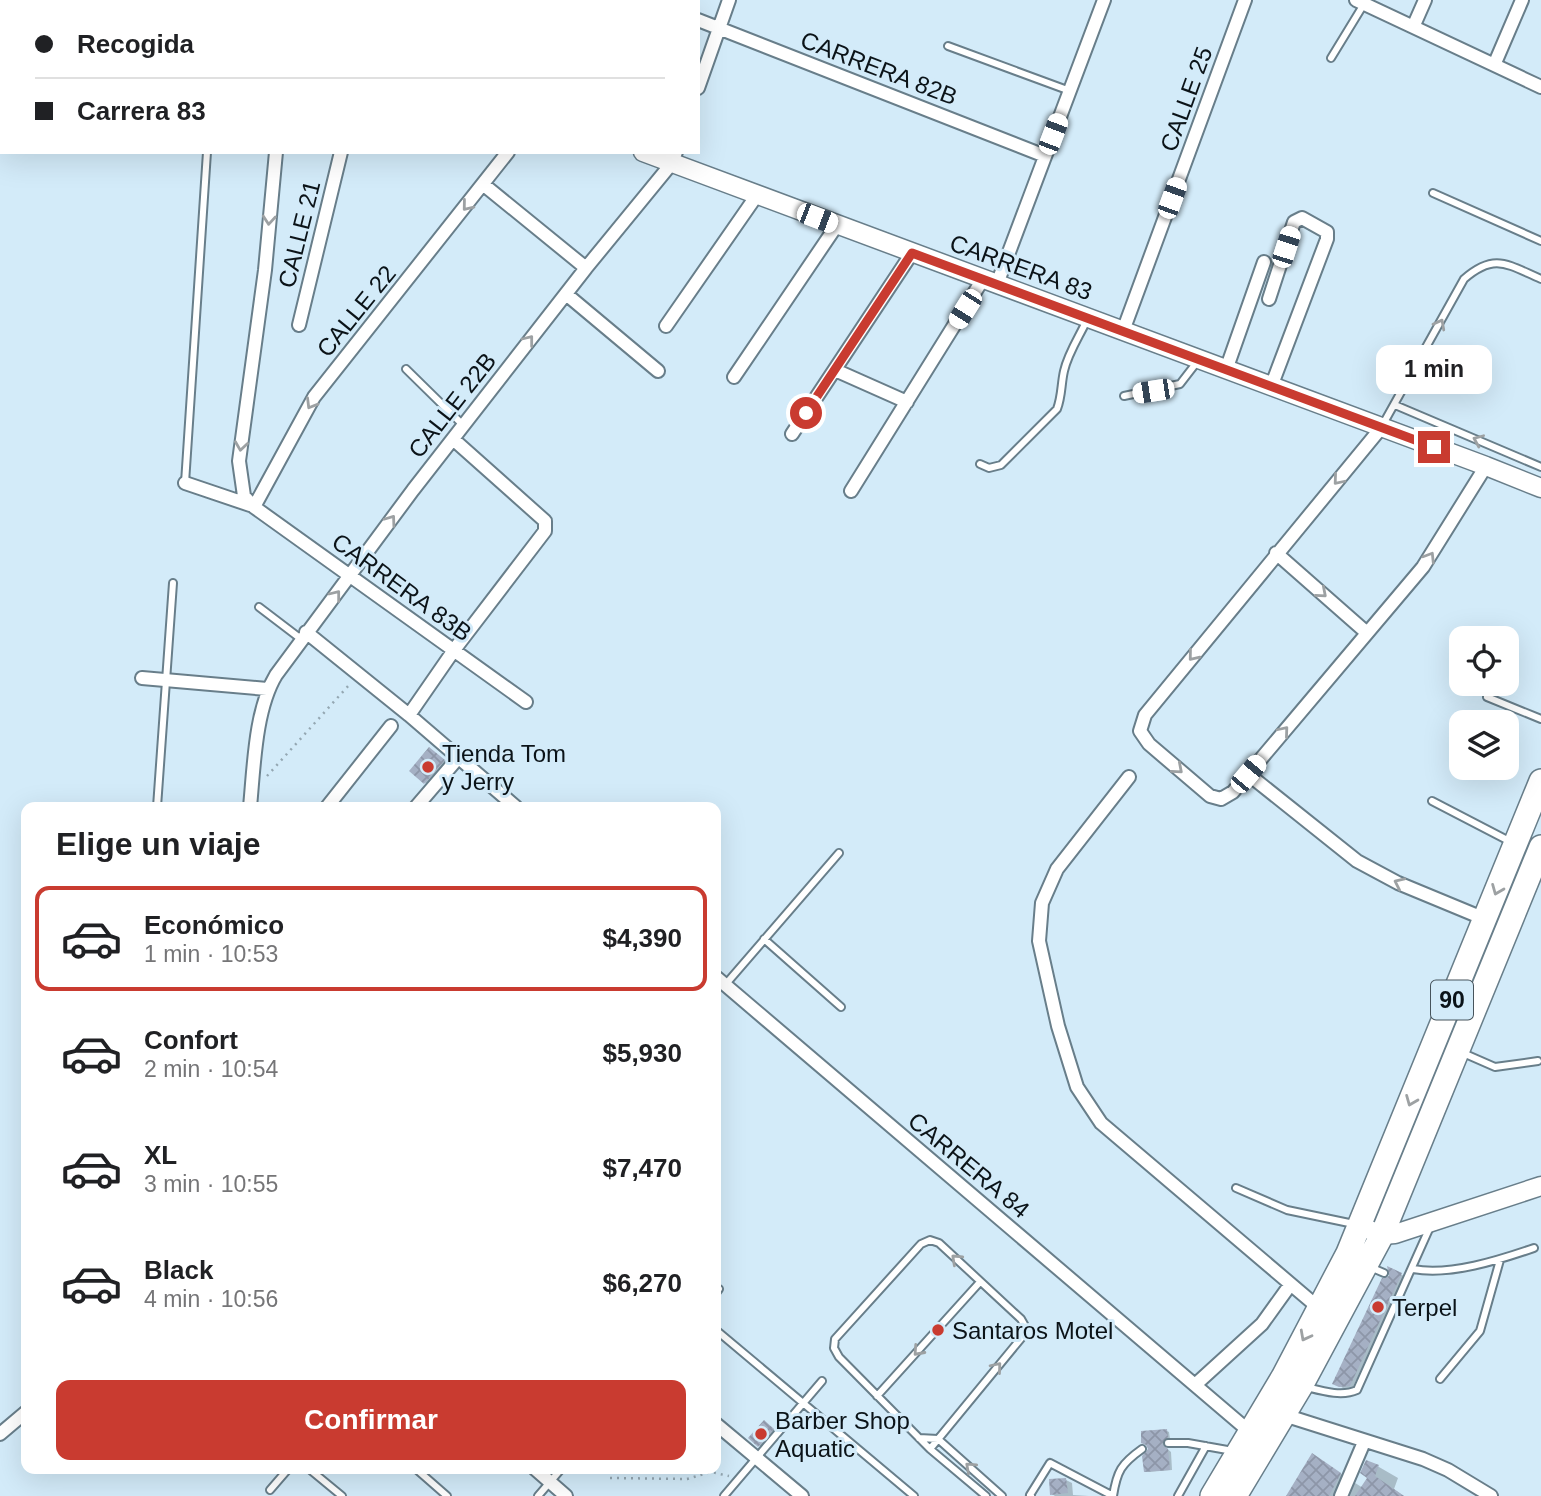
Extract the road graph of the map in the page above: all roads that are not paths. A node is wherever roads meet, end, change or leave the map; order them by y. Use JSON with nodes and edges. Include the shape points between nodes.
{"nodes":[{"id":1,"x":729,"y":0,"type":"edge"},
{"id":2,"x":1104,"y":0,"type":"edge"},
{"id":3,"x":1245,"y":0,"type":"edge"},
{"id":4,"x":1425,"y":0,"type":"edge"},
{"id":5,"x":1522,"y":0,"type":"edge"},
{"id":6,"x":1360,"y":2,"type":"edge"},
{"id":7,"x":700,"y":21,"type":"edge"},
{"id":8,"x":1414,"y":25,"type":"junction"},
{"id":9,"x":719,"y":28,"type":"junction"},
{"id":10,"x":948,"y":46,"type":"dead end"},
{"id":11,"x":1331,"y":58,"type":"dead end"},
{"id":12,"x":1495,"y":63,"type":"junction"},
{"id":13,"x":700,"y":82,"type":"edge"},
{"id":14,"x":1541,"y":87,"type":"edge"},
{"id":15,"x":1070,"y":91,"type":"junction"},
{"id":16,"x":207,"y":154,"type":"edge"},
{"id":17,"x":276,"y":154,"type":"edge"},
{"id":18,"x":341,"y":154,"type":"edge"},
{"id":19,"x":507,"y":154,"type":"edge"},
{"id":20,"x":653,"y":154,"type":"edge"},
{"id":21,"x":1045,"y":156,"type":"junction"},
{"id":22,"x":674,"y":158,"type":"edge"},
{"id":23,"x":484,"y":185,"type":"junction"},
{"id":24,"x":1433,"y":193,"type":"dead end"},
{"id":25,"x":757,"y":195,"type":"junction"},
{"id":26,"x":837,"y":225,"type":"junction"},
{"id":27,"x":1541,"y":241,"type":"edge"},
{"id":28,"x":912,"y":253,"type":"junction"},
{"id":29,"x":1264,"y":262,"type":"dead end"},
{"id":30,"x":586,"y":268,"type":"junction"},
{"id":31,"x":1541,"y":279,"type":"edge"},
{"id":32,"x":990,"y":282,"type":"junction"},
{"id":33,"x":565,"y":294,"type":"junction"},
{"id":34,"x":1269,"y":299,"type":"dead end"},
{"id":35,"x":1088,"y":319,"type":"junction"},
{"id":36,"x":299,"y":326,"type":"dead end"},
{"id":37,"x":666,"y":326,"type":"dead end"},
{"id":38,"x":1123,"y":331,"type":"junction"},
{"id":39,"x":1199,"y":360,"type":"junction"},
{"id":40,"x":406,"y":369,"type":"dead end"},
{"id":41,"x":835,"y":370,"type":"junction"},
{"id":42,"x":1226,"y":370,"type":"junction"},
{"id":43,"x":658,"y":371,"type":"dead end"},
{"id":44,"x":734,"y":377,"type":"dead end"},
{"id":45,"x":1271,"y":387,"type":"junction"},
{"id":46,"x":1124,"y":396,"type":"dead end"},
{"id":47,"x":907,"y":402,"type":"junction"},
{"id":48,"x":1395,"y":405,"type":"junction"},
{"id":49,"x":463,"y":425,"type":"junction"},
{"id":50,"x":1381,"y":428,"type":"junction"},
{"id":51,"x":792,"y":434,"type":"dead end"},
{"id":52,"x":453,"y":439,"type":"junction"},
{"id":53,"x":980,"y":464,"type":"dead end"},
{"id":54,"x":1486,"y":466,"type":"junction"},
{"id":55,"x":1541,"y":467,"type":"edge"},
{"id":56,"x":185,"y":482,"type":"joint"},
{"id":57,"x":1541,"y":488,"type":"edge"},
{"id":58,"x":851,"y":491,"type":"dead end"},
{"id":59,"x":254,"y":507,"type":"junction"},
{"id":60,"x":1276,"y":553,"type":"junction"},
{"id":61,"x":351,"y":576,"type":"junction"},
{"id":62,"x":173,"y":583,"type":"dead end"},
{"id":63,"x":260,"y":607,"type":"dead end"},
{"id":64,"x":1367,"y":633,"type":"junction"},
{"id":65,"x":304,"y":636,"type":"junction"},
{"id":66,"x":454,"y":650,"type":"junction"},
{"id":67,"x":142,"y":678,"type":"dead end"},
{"id":68,"x":168,"y":680,"type":"junction"},
{"id":69,"x":267,"y":689,"type":"junction"},
{"id":70,"x":1487,"y":697,"type":"dead end"},
{"id":71,"x":526,"y":702,"type":"dead end"},
{"id":72,"x":409,"y":715,"type":"junction"},
{"id":73,"x":1541,"y":719,"type":"edge"},
{"id":74,"x":391,"y":726,"type":"dead end"},
{"id":75,"x":458,"y":758,"type":"junction"},
{"id":76,"x":1248,"y":774,"type":"junction"},
{"id":77,"x":1129,"y":777,"type":"dead end"},
{"id":78,"x":1541,"y":781,"type":"edge"},
{"id":79,"x":251,"y":800,"type":"edge"},
{"id":80,"x":1432,"y":801,"type":"dead end"},
{"id":81,"x":157,"y":802,"type":"edge"},
{"id":82,"x":331,"y":802,"type":"edge"},
{"id":83,"x":420,"y":802,"type":"edge"},
{"id":84,"x":510,"y":802,"type":"edge"},
{"id":85,"x":1516,"y":845,"type":"junction"},
{"id":86,"x":1541,"y":847,"type":"edge"},
{"id":87,"x":839,"y":853,"type":"dead end"},
{"id":88,"x":1485,"y":919,"type":"junction"},
{"id":89,"x":764,"y":939,"type":"junction"},
{"id":90,"x":721,"y":980,"type":"edge"},
{"id":91,"x":721,"y":982,"type":"edge"},
{"id":92,"x":841,"y":1007,"type":"dead end"},
{"id":93,"x":1457,"y":1051,"type":"junction"},
{"id":94,"x":1538,"y":1061,"type":"dead end"},
{"id":95,"x":1541,"y":1186,"type":"edge"},
{"id":96,"x":1236,"y":1188,"type":"dead end"},
{"id":97,"x":1432,"y":1224,"type":"junction"},
{"id":98,"x":1360,"y":1226,"type":"junction"},
{"id":99,"x":1382,"y":1235,"type":"junction"},
{"id":100,"x":1534,"y":1248,"type":"dead end"},
{"id":101,"x":1500,"y":1260,"type":"junction"},
{"id":102,"x":1413,"y":1269,"type":"junction"},
{"id":103,"x":981,"y":1282,"type":"junction"},
{"id":104,"x":1290,"y":1285,"type":"junction"},
{"id":105,"x":1320,"y":1309,"type":"junction"},
{"id":106,"x":721,"y":1334,"type":"edge"},
{"id":107,"x":1440,"y":1379,"type":"dead end"},
{"id":108,"x":822,"y":1381,"type":"dead end"},
{"id":109,"x":1195,"y":1385,"type":"junction"},
{"id":110,"x":1301,"y":1386,"type":"junction"},
{"id":111,"x":877,"y":1396,"type":"junction"},
{"id":112,"x":803,"y":1404,"type":"junction"},
{"id":113,"x":1284,"y":1415,"type":"junction"},
{"id":114,"x":21,"y":1416,"type":"edge"},
{"id":115,"x":721,"y":1428,"type":"edge"},
{"id":116,"x":1250,"y":1432,"type":"junction"},
{"id":117,"x":0,"y":1434,"type":"edge"},
{"id":118,"x":919,"y":1437,"type":"junction"},
{"id":119,"x":938,"y":1439,"type":"junction"},
{"id":120,"x":1364,"y":1442,"type":"junction"},
{"id":121,"x":1168,"y":1443,"type":"dead end"},
{"id":122,"x":1206,"y":1446,"type":"junction"},
{"id":123,"x":930,"y":1449,"type":"junction"},
{"id":124,"x":1142,"y":1449,"type":"dead end"},
{"id":125,"x":1238,"y":1452,"type":"junction"},
{"id":126,"x":756,"y":1458,"type":"junction"},
{"id":127,"x":284,"y":1474,"type":"edge"},
{"id":128,"x":315,"y":1474,"type":"edge"},
{"id":129,"x":422,"y":1474,"type":"edge"},
{"id":130,"x":541,"y":1474,"type":"edge"},
{"id":131,"x":557,"y":1474,"type":"edge"},
{"id":132,"x":550,"y":1482,"type":"junction"},
{"id":133,"x":270,"y":1490,"type":"dead end"},
{"id":134,"x":1487,"y":1495,"type":"edge"},
{"id":135,"x":342,"y":1496,"type":"edge"},
{"id":136,"x":447,"y":1496,"type":"edge"},
{"id":137,"x":538,"y":1496,"type":"edge"},
{"id":138,"x":566,"y":1496,"type":"edge"},
{"id":139,"x":724,"y":1496,"type":"edge"},
{"id":140,"x":802,"y":1496,"type":"edge"},
{"id":141,"x":914,"y":1496,"type":"edge"},
{"id":142,"x":986,"y":1496,"type":"edge"},
{"id":143,"x":1002,"y":1496,"type":"edge"},
{"id":144,"x":1031,"y":1496,"type":"edge"},
{"id":145,"x":1113,"y":1496,"type":"edge"},
{"id":146,"x":1178,"y":1496,"type":"edge"},
{"id":147,"x":1212,"y":1496,"type":"edge"},
{"id":148,"x":1235,"y":1496,"type":"edge"},
{"id":149,"x":1341,"y":1496,"type":"edge"}],
"edges":[{"from":1,"to":9,"type":"street"},
{"from":2,"to":15,"type":"street"},
{"from":3,"to":38,"type":"street","name":"CALLE 25"},
{"from":4,"to":8,"type":"street"},
{"from":5,"to":12,"type":"street"},
{"from":6,"to":8,"type":"street"},
{"from":6,"to":11,"type":"lane"},
{"from":7,"to":9,"type":"street","name":"CARRERA 82B"},
{"from":8,"to":12,"type":"street"},
{"from":9,"to":13,"type":"street"},
{"from":9,"to":21,"type":"street","name":"CARRERA 82B"},
{"from":10,"to":15,"type":"lane"},
{"from":12,"to":14,"type":"street"},
{"from":15,"to":21,"type":"street"},
{"from":16,"to":56,"type":"lane"},
{"from":17,"to":59,"type":"street","one_way":true,"via":[[239,461],[244,496]]},
{"from":18,"to":36,"type":"street","name":"CALLE 21"},
{"from":19,"to":23,"type":"street","name":"CALLE 22"},
{"from":20,"to":22,"type":"street","name":"CARRERA 83"},
{"from":21,"to":32,"type":"street"},
{"from":22,"to":25,"type":"street","name":"CARRERA 83"},
{"from":22,"to":30,"type":"street","name":"CALLE 22B"},
{"from":23,"to":30,"type":"street"},
{"from":23,"to":59,"type":"street","name":"CALLE 22","one_way":true,"via":[[314,397]]},
{"from":24,"to":27,"type":"lane"},
{"from":25,"to":26,"type":"street","name":"CARRERA 83"},
{"from":25,"to":37,"type":"street"},
{"from":26,"to":28,"type":"street","name":"CARRERA 83"},
{"from":26,"to":44,"type":"street"},
{"from":28,"to":32,"type":"street","name":"CARRERA 83"},
{"from":28,"to":41,"type":"street"},
{"from":29,"to":42,"type":"street"},
{"from":30,"to":33,"type":"street","name":"CALLE 22B"},
{"from":48,"to":31,"type":"lane","one_way":true,"via":[[1464,279],[1476,268],[1502,263]]},
{"from":32,"to":35,"type":"street","name":"CARRERA 83"},
{"from":32,"to":47,"type":"street"},
{"from":33,"to":43,"type":"street"},
{"from":49,"to":33,"type":"street","name":"CALLE 22B","one_way":true},
{"from":34,"to":45,"type":"street","via":[[1294,222],[1302,218],[1324,229],[1327,239]]},
{"from":35,"to":38,"type":"street","name":"CARRERA 83"},
{"from":35,"to":53,"type":"lane","via":[[1069,355],[1057,409],[1001,465],[989,468]]},
{"from":38,"to":39,"type":"street","name":"CARRERA 83"},
{"from":39,"to":42,"type":"street","name":"CARRERA 83"},
{"from":39,"to":46,"type":"lane","via":[[1180,384]]},
{"from":40,"to":49,"type":"lane"},
{"from":41,"to":47,"type":"street"},
{"from":41,"to":51,"type":"street"},
{"from":42,"to":45,"type":"street","name":"CARRERA 83"},
{"from":45,"to":50,"type":"street","name":"CARRERA 83"},
{"from":47,"to":58,"type":"street"},
{"from":48,"to":50,"type":"lane"},
{"from":55,"to":48,"type":"lane","one_way":true},
{"from":49,"to":52,"type":"street","name":"CALLE 22B"},
{"from":50,"to":54,"type":"street","name":"CARRERA 83"},
{"from":50,"to":60,"type":"street","one_way":true},
{"from":61,"to":52,"type":"street","name":"CALLE 22B","one_way":true},
{"from":52,"to":66,"type":"street","via":[[546,526]]},
{"from":54,"to":57,"type":"street","name":"CARRERA 83"},
{"from":64,"to":54,"type":"street","one_way":true,"via":[[1423,567]]},
{"from":56,"to":59,"type":"street","name":"CARRERA 83B"},
{"from":59,"to":61,"type":"street","name":"CARRERA 83B"},
{"from":60,"to":64,"type":"street","one_way":true},
{"from":60,"to":76,"type":"street","one_way":true,"via":[[1145,715],[1140,731],[1210,796],[1222,799]]},
{"from":65,"to":61,"type":"street","name":"CALLE 22B","one_way":true},
{"from":61,"to":66,"type":"street","name":"CARRERA 83B"},
{"from":62,"to":68,"type":"lane"},
{"from":63,"to":65,"type":"lane"},
{"from":76,"to":64,"type":"street","one_way":true},
{"from":65,"to":69,"type":"street","name":"CALLE 22B"},
{"from":65,"to":72,"type":"street"},
{"from":66,"to":71,"type":"street","name":"CARRERA 83B"},
{"from":66,"to":72,"type":"street"},
{"from":67,"to":68,"type":"street"},
{"from":68,"to":69,"type":"street"},
{"from":68,"to":81,"type":"lane"},
{"from":69,"to":79,"type":"street"},
{"from":70,"to":73,"type":"lane"},
{"from":72,"to":75,"type":"street"},
{"from":74,"to":82,"type":"street"},
{"from":75,"to":83,"type":"street"},
{"from":75,"to":84,"type":"street"},
{"from":88,"to":76,"type":"street","one_way":true,"via":[[1357,861]]},
{"from":77,"to":104,"type":"street","via":[[1057,869],[1042,903],[1039,941],[1077,1087],[1101,1123]]},
{"from":78,"to":85,"type":"highway","number":"90"},
{"from":80,"to":85,"type":"lane"},
{"from":85,"to":88,"type":"highway","number":"90","one_way":true},
{"from":86,"to":93,"type":"highway","number":"90","via":[[1528,892]]},
{"from":87,"to":89,"type":"lane"},
{"from":88,"to":98,"type":"highway","number":"90","one_way":true},
{"from":89,"to":90,"type":"lane"},
{"from":89,"to":92,"type":"lane"},
{"from":91,"to":109,"type":"street","name":"CARRERA 84"},
{"from":93,"to":94,"type":"lane","via":[[1495,1067]]},
{"from":93,"to":99,"type":"highway","number":"90"},
{"from":95,"to":97,"type":"street"},
{"from":96,"to":98,"type":"lane","via":[[1287,1210]]},
{"from":97,"to":99,"type":"street"},
{"from":97,"to":102,"type":"lane"},
{"from":98,"to":99,"type":"street"},
{"from":98,"to":105,"type":"highway","number":"90"},
{"from":99,"to":110,"type":"highway","number":"90","via":[[1375,1269]]},
{"from":100,"to":101,"type":"lane"},
{"from":101,"to":102,"type":"lane","via":[[1429,1272]]},
{"from":101,"to":107,"type":"lane","via":[[1480,1331]]},
{"from":102,"to":110,"type":"lane","via":[[1402,1282],[1357,1390],[1340,1393]]},
{"from":103,"to":111,"type":"lane","one_way":true},
{"from":103,"to":111,"type":"lane","one_way":true,"via":[[939,1242],[921,1244],[835,1339],[839,1357]]},
{"from":119,"to":103,"type":"lane","one_way":true,"via":[[1023,1336],[1021,1319]]},
{"from":104,"to":105,"type":"street"},
{"from":104,"to":109,"type":"street","via":[[1262,1324]]},
{"from":105,"to":116,"type":"highway","number":"90","one_way":true},
{"from":106,"to":112,"type":"lane"},
{"from":108,"to":112,"type":"lane"},
{"from":109,"to":116,"type":"street","name":"CARRERA 84"},
{"from":110,"to":113,"type":"highway","number":"90"},
{"from":111,"to":118,"type":"lane"},
{"from":112,"to":126,"type":"lane"},
{"from":112,"to":141,"type":"lane"},
{"from":113,"to":120,"type":"street"},
{"from":113,"to":148,"type":"highway","number":"90"},
{"from":114,"to":117,"type":"street"},
{"from":115,"to":126,"type":"street"},
{"from":116,"to":125,"type":"highway","number":"90"},
{"from":118,"to":119,"type":"lane"},
{"from":118,"to":123,"type":"lane"},
{"from":119,"to":123,"type":"lane"},
{"from":143,"to":119,"type":"lane","one_way":true},
{"from":120,"to":134,"type":"street","via":[[1423,1459]]},
{"from":120,"to":149,"type":"street"},
{"from":121,"to":122,"type":"lane"},
{"from":122,"to":125,"type":"lane"},
{"from":122,"to":146,"type":"lane"},
{"from":123,"to":142,"type":"lane"},
{"from":124,"to":145,"type":"lane","via":[[1124,1462]]},
{"from":125,"to":147,"type":"highway","number":"90"},
{"from":126,"to":139,"type":"lane"},
{"from":126,"to":140,"type":"street"},
{"from":127,"to":133,"type":"lane"},
{"from":128,"to":135,"type":"lane"},
{"from":129,"to":136,"type":"lane"},
{"from":130,"to":132,"type":"street"},
{"from":131,"to":132,"type":"lane"},
{"from":132,"to":137,"type":"lane"},
{"from":132,"to":138,"type":"street"},
{"from":144,"to":145,"type":"lane","via":[[1050,1463]]}]}
